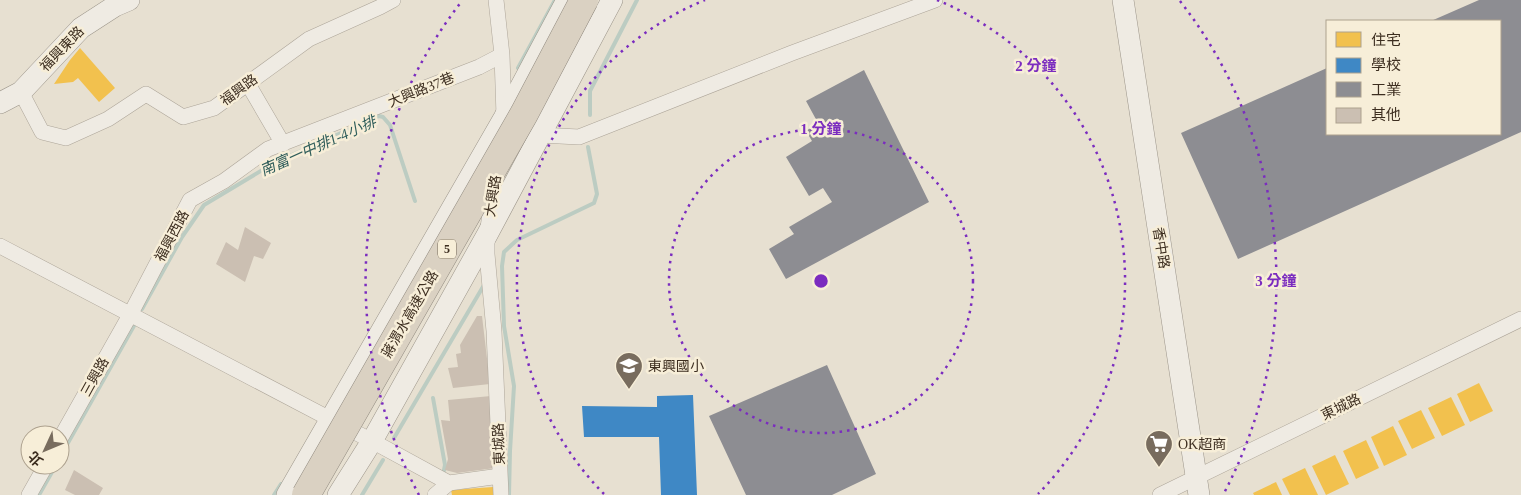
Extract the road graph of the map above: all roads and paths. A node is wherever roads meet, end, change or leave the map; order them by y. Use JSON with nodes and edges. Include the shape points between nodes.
{"nodes":[{"id":1,"x":129,"y":0,"type":"edge"},
{"id":2,"x":393,"y":0,"type":"edge"},
{"id":3,"x":496,"y":0,"type":"edge"},
{"id":4,"x":589,"y":0,"type":"edge"},
{"id":5,"x":602,"y":0,"type":"edge"},
{"id":6,"x":612,"y":0,"type":"edge"},
{"id":7,"x":935,"y":0,"type":"edge"},
{"id":8,"x":1123,"y":0,"type":"edge"},
{"id":9,"x":573,"y":1,"type":"edge"},
{"id":10,"x":598,"y":27,"type":"junction"},
{"id":11,"x":502,"y":55,"type":"junction"},
{"id":12,"x":248,"y":84,"type":"junction"},
{"id":13,"x":21,"y":92,"type":"junction"},
{"id":14,"x":0,"y":103,"type":"edge"},
{"id":15,"x":504,"y":118,"type":"junction"},
{"id":16,"x":540,"y":135,"type":"junction"},
{"id":17,"x":283,"y":144,"type":"junction"},
{"id":18,"x":487,"y":235,"type":"junction"},
{"id":19,"x":0,"y":246,"type":"edge"},
{"id":20,"x":392,"y":313,"type":"junction"},
{"id":21,"x":130,"y":315,"type":"junction"},
{"id":22,"x":1521,"y":318,"type":"edge"},
{"id":23,"x":430,"y":337,"type":"junction"},
{"id":24,"x":497,"y":393,"type":"joint"},
{"id":25,"x":331,"y":419,"type":"junction"},
{"id":26,"x":68,"y":425,"type":"edge"},
{"id":27,"x":372,"y":441,"type":"junction"},
{"id":28,"x":40,"y":475,"type":"edge"},
{"id":29,"x":500,"y":476,"type":"junction"},
{"id":30,"x":449,"y":483,"type":"junction"},
{"id":31,"x":1198,"y":486,"type":"edge"},
{"id":32,"x":29,"y":495,"type":"edge"},
{"id":33,"x":287,"y":495,"type":"edge"},
{"id":34,"x":306,"y":495,"type":"edge"},
{"id":35,"x":324,"y":495,"type":"edge"},
{"id":36,"x":338,"y":495,"type":"edge"},
{"id":37,"x":435,"y":495,"type":"edge"},
{"id":38,"x":501,"y":495,"type":"edge"},
{"id":39,"x":1160,"y":495,"type":"edge"}],
"edges":[{"from":1,"to":13,"type":"main road","name":"福興東路","via":[[81,28]]},
{"from":2,"to":12,"type":"street","name":"福興路","via":[[308,39]]},
{"from":3,"to":11,"type":"street","name":"大興路"},
{"from":4,"to":10,"type":"main road","via":[[595,8]]},
{"from":5,"to":35,"type":"highway","name":"蔣渭水高速公路","number":"5","via":[[567,69]]},
{"from":6,"to":10,"type":"main road"},
{"from":7,"to":16,"type":"street","via":[[579,137]]},
{"from":8,"to":31,"type":"main road","name":"香中路"},
{"from":9,"to":15,"type":"main road"},
{"from":9,"to":34,"type":"highway","name":"蔣渭水高速公路","number":"5","bridge":true,"via":[[524,114]]},
{"from":10,"to":16,"type":"main road"},
{"from":11,"to":15,"type":"street","name":"大興路"},
{"from":11,"to":17,"type":"street","name":"大興路37巷"},
{"from":12,"to":13,"type":"street","name":"福興路","via":[[214,108],[183,117],[146,94],[108,119],[66,138],[42,132]]},
{"from":12,"to":17,"type":"street"},
{"from":13,"to":14,"type":"main road","name":"福興東路"},
{"from":15,"to":18,"type":"street","name":"大興路"},
{"from":15,"to":20,"type":"main road"},
{"from":16,"to":18,"type":"main road"},
{"from":17,"to":21,"type":"street","name":"福興西路","via":[[268,149],[224,181],[190,200]]},
{"from":18,"to":23,"type":"main road"},
{"from":18,"to":24,"type":"street","name":"大興路"},
{"from":19,"to":21,"type":"street"},
{"from":20,"to":23,"type":"main road","via":[[393,328],[402,339]]},
{"from":20,"to":25,"type":"main road"},
{"from":21,"to":25,"type":"street"},
{"from":21,"to":26,"type":"street","name":"三興路"},
{"from":22,"to":31,"type":"street","name":"東城路"},
{"from":23,"to":27,"type":"main road"},
{"from":24,"to":29,"type":"street","name":"東城路"},
{"from":25,"to":27,"type":"street"},
{"from":25,"to":33,"type":"main road"},
{"from":27,"to":30,"type":"street"},
{"from":27,"to":36,"type":"main road"},
{"from":28,"to":32,"type":"street"},
{"from":29,"to":30,"type":"street"},
{"from":29,"to":38,"type":"street","name":"東城路"},
{"from":30,"to":37,"type":"street"},
{"from":31,"to":39,"type":"street","name":"東城路"}]}
